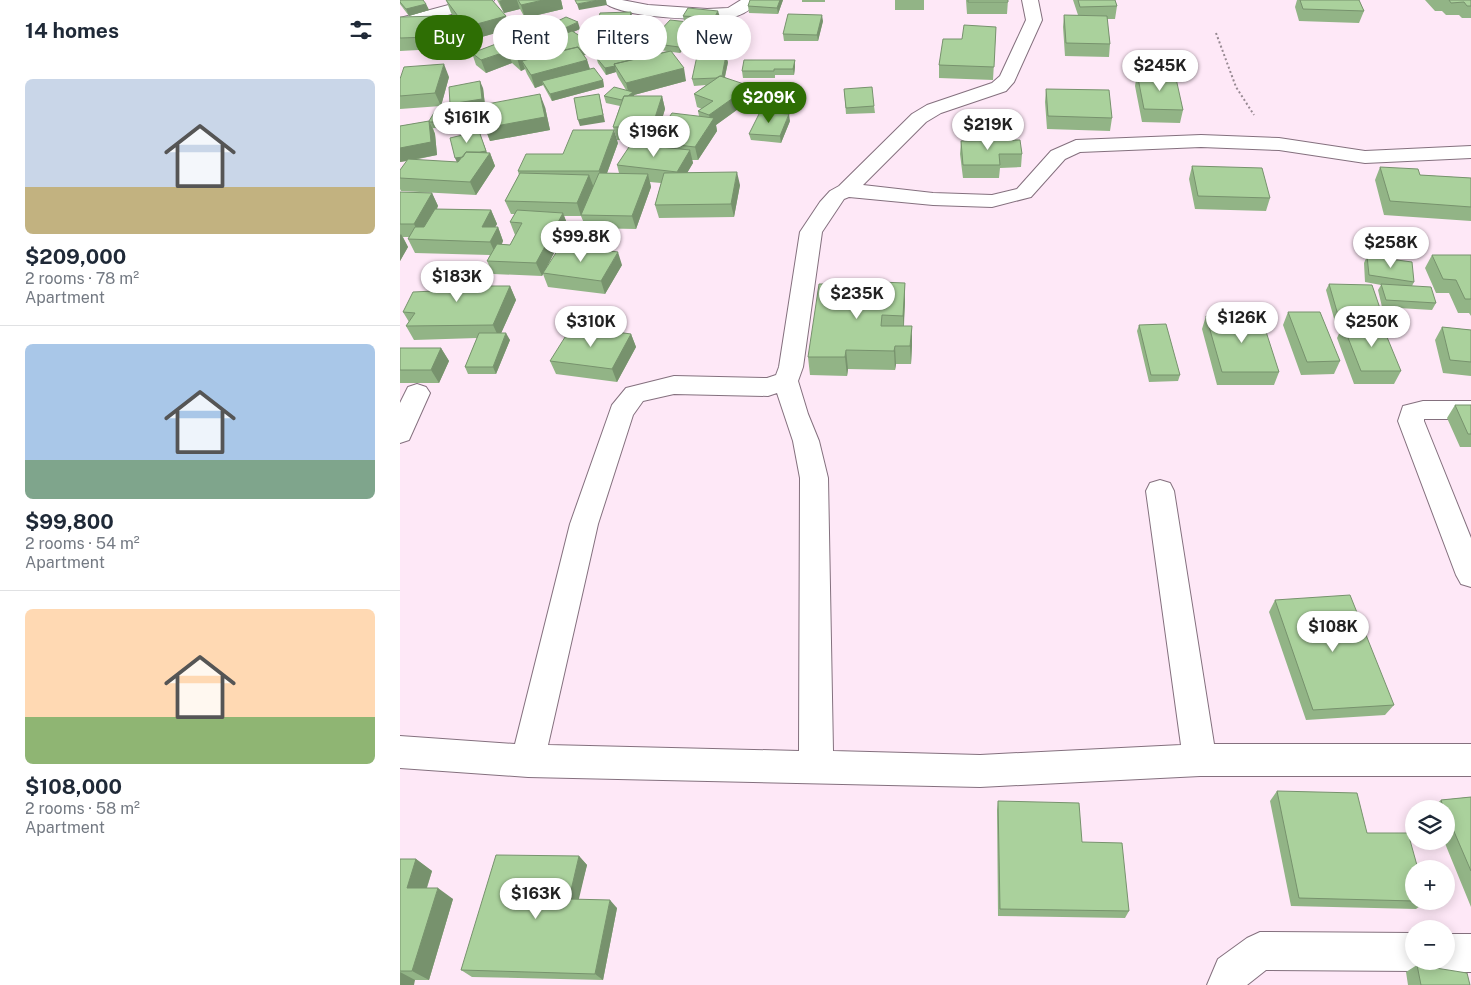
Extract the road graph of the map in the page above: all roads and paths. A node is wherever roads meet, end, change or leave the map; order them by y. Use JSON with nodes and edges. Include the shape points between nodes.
{"nodes":[{"id":1,"x":486,"y":0,"type":"edge"},
{"id":2,"x":610,"y":0,"type":"edge"},
{"id":3,"x":750,"y":0,"type":"edge"},
{"id":4,"x":1030,"y":0,"type":"edge"},
{"id":5,"x":400,"y":23,"type":"edge"},
{"id":6,"x":1216,"y":33,"type":"dead end"},
{"id":7,"x":1279,"y":144,"type":"junction"},
{"id":8,"x":1471,"y":152,"type":"edge"},
{"id":9,"x":846,"y":190,"type":"junction"},
{"id":10,"x":786,"y":381,"type":"junction"},
{"id":11,"x":417,"y":392,"type":"dead end"},
{"id":12,"x":1471,"y":410,"type":"edge"},
{"id":13,"x":400,"y":432,"type":"edge"},
{"id":14,"x":1160,"y":491,"type":"dead end"},
{"id":15,"x":1471,"y":574,"type":"edge"},
{"id":16,"x":400,"y":752,"type":"edge"},
{"id":17,"x":1200,"y":760,"type":"junction"},
{"id":18,"x":1471,"y":760,"type":"edge"},
{"id":19,"x":528,"y":761,"type":"junction"},
{"id":20,"x":816,"y":768,"type":"junction"},
{"id":21,"x":1405,"y":952,"type":"edge"},
{"id":22,"x":1455,"y":952,"type":"edge"},
{"id":23,"x":1471,"y":953,"type":"edge"},
{"id":24,"x":1226,"y":985,"type":"edge"}],
"edges":[{"from":1,"to":5,"type":"street"},
{"from":2,"to":3,"type":"street","via":[[633,8],[708,14],[730,13]]},
{"from":4,"to":9,"type":"street","via":[[1034,20],[1008,78],[988,92],[934,109],[919,118]]},
{"from":6,"to":7,"type":"path","via":[[1247,108]]},
{"from":7,"to":8,"type":"street","via":[[1364,157]]},
{"from":7,"to":9,"type":"street","via":[[1201,141],[1076,146],[1058,155],[1024,193],[992,201]]},
{"from":9,"to":10,"type":"street","via":[[827,207],[811,232],[791,367]]},
{"from":10,"to":19,"type":"street","via":[[768,387],[674,385],[635,394],[621,412],[584,524]]},
{"from":10,"to":20,"type":"street","via":[[806,441],[814,478]]},
{"from":11,"to":13,"type":"street"},
{"from":12,"to":15,"type":"street","via":[[1423,410],[1412,413],[1411,421]]},
{"from":14,"to":17,"type":"street"},
{"from":16,"to":19,"type":"street"},
{"from":17,"to":18,"type":"street"},
{"from":17,"to":20,"type":"street","via":[[980,771]]},
{"from":19,"to":20,"type":"street"},
{"from":21,"to":24,"type":"street","via":[[1260,951],[1232,972]]},
{"from":22,"to":23,"type":"street"}]}
